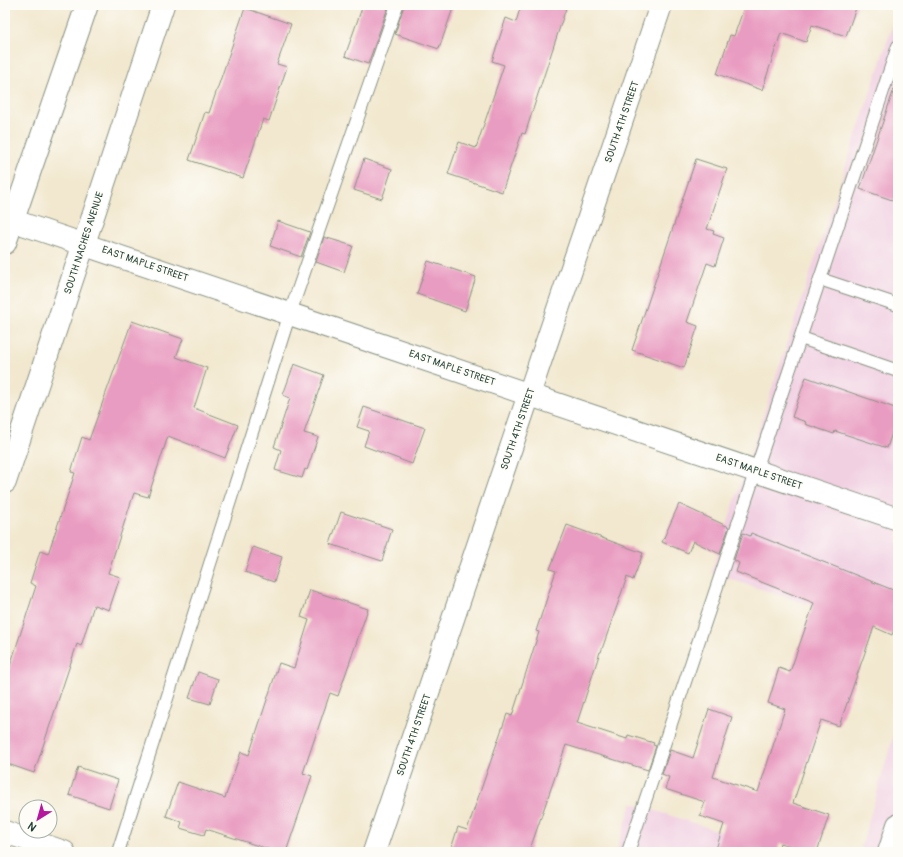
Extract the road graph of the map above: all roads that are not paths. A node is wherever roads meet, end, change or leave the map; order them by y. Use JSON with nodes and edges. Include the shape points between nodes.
{"nodes":[{"id":1,"x":87,"y":5,"type":"edge"},
{"id":2,"x":163,"y":5,"type":"edge"},
{"id":3,"x":397,"y":5,"type":"edge"},
{"id":4,"x":661,"y":5,"type":"edge"},
{"id":5,"x":898,"y":46,"type":"edge"},
{"id":6,"x":9,"y":220,"type":"edge"},
{"id":7,"x":5,"y":243,"type":"edge"},
{"id":8,"x":84,"y":243,"type":"junction"},
{"id":9,"x":820,"y":279,"type":"junction"},
{"id":10,"x":898,"y":305,"type":"edge"},
{"id":11,"x":290,"y":313,"type":"junction"},
{"id":12,"x":801,"y":338,"type":"junction"},
{"id":13,"x":898,"y":371,"type":"edge"},
{"id":14,"x":530,"y":394,"type":"junction"},
{"id":15,"x":757,"y":471,"type":"junction"},
{"id":16,"x":5,"y":482,"type":"edge"},
{"id":17,"x":898,"y":519,"type":"edge"},
{"id":18,"x":898,"y":825,"type":"edge"},
{"id":19,"x":5,"y":832,"type":"edge"},
{"id":20,"x":64,"y":852,"type":"edge"},
{"id":21,"x":118,"y":852,"type":"edge"},
{"id":22,"x":374,"y":852,"type":"edge"},
{"id":23,"x":628,"y":852,"type":"edge"},
{"id":24,"x":889,"y":852,"type":"edge"}],
"edges":[{"from":1,"to":6,"type":"street"},
{"from":2,"to":8,"type":"street","name":"SOUTH NACHES AVENUE"},
{"from":3,"to":11,"type":"lane"},
{"from":4,"to":14,"type":"street","name":"SOUTH 4TH STREET"},
{"from":5,"to":9,"type":"lane"},
{"from":6,"to":7,"type":"street"},
{"from":6,"to":8,"type":"street","name":"EAST MAPLE STREET"},
{"from":8,"to":11,"type":"street","name":"EAST MAPLE STREET"},
{"from":8,"to":16,"type":"street","name":"SOUTH NACHES AVENUE"},
{"from":9,"to":10,"type":"lane"},
{"from":9,"to":12,"type":"lane"},
{"from":11,"to":14,"type":"street","name":"EAST MAPLE STREET"},
{"from":11,"to":21,"type":"lane"},
{"from":12,"to":13,"type":"lane"},
{"from":12,"to":15,"type":"lane"},
{"from":14,"to":15,"type":"street","name":"EAST MAPLE STREET"},
{"from":14,"to":22,"type":"street","name":"SOUTH 4TH STREET"},
{"from":15,"to":17,"type":"street","name":"EAST MAPLE STREET"},
{"from":15,"to":23,"type":"lane"},
{"from":18,"to":24,"type":"street"},
{"from":19,"to":20,"type":"street"}]}
